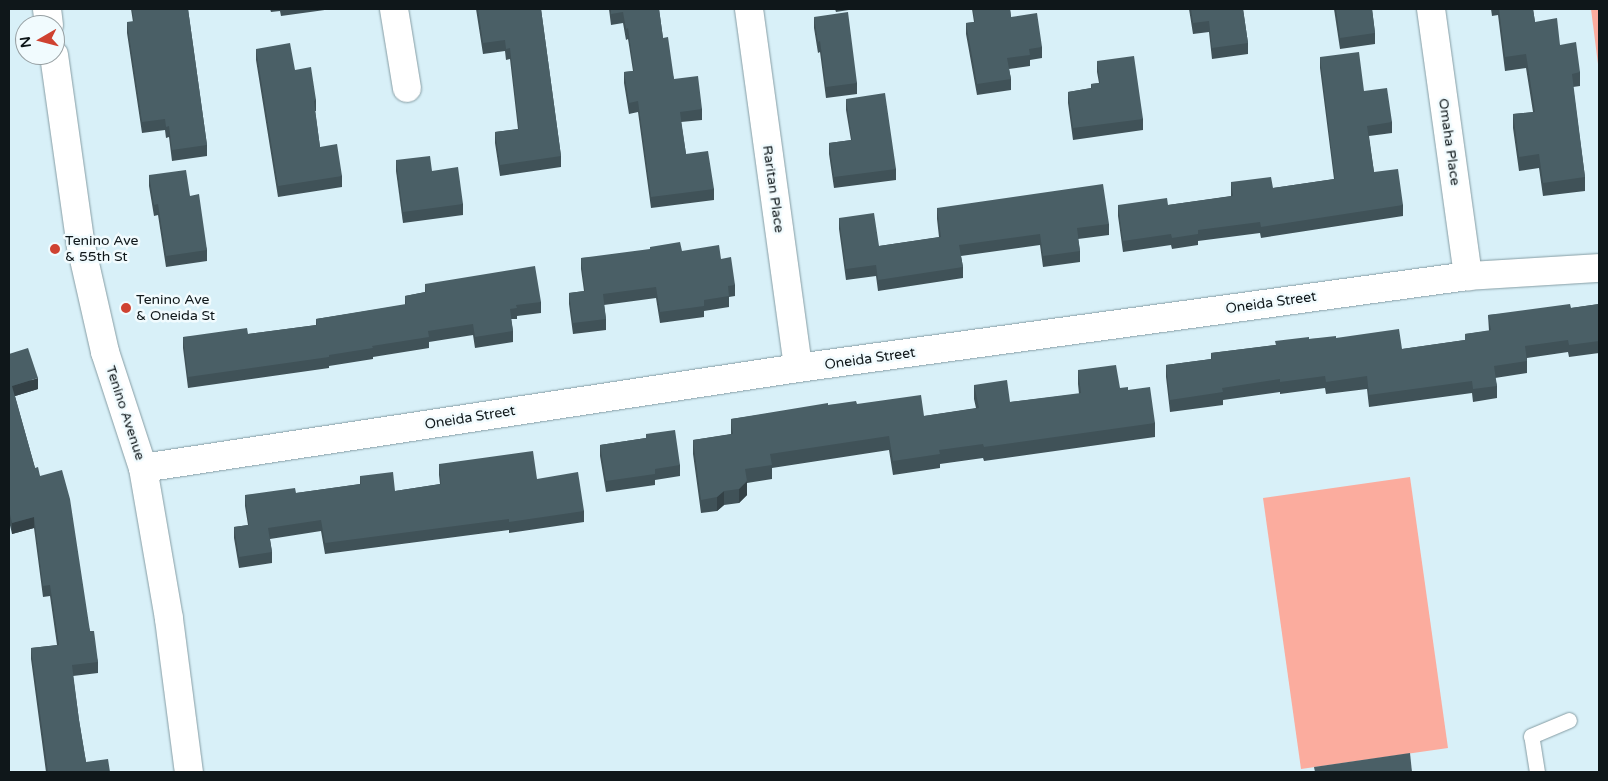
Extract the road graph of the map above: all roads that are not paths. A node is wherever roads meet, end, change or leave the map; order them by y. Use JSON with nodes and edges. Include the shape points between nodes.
{"nodes":[{"id":1,"x":394,"y":9,"type":"edge"},
{"id":2,"x":749,"y":9,"type":"edge"},
{"id":3,"x":1431,"y":9,"type":"edge"},
{"id":4,"x":55,"y":65,"type":"edge"},
{"id":5,"x":407,"y":88,"type":"dead end"},
{"id":6,"x":1599,"y":268,"type":"edge"},
{"id":7,"x":1468,"y":276,"type":"junction"},
{"id":8,"x":798,"y":368,"type":"junction"},
{"id":9,"x":143,"y":468,"type":"junction"},
{"id":10,"x":1569,"y":720,"type":"dead end"},
{"id":11,"x":189,"y":772,"type":"edge"},
{"id":12,"x":1537,"y":772,"type":"edge"}],
"edges":[{"from":1,"to":5,"type":"street"},
{"from":2,"to":8,"type":"street","name":"Raritan Place"},
{"from":3,"to":7,"type":"street","name":"Omaha Place"},
{"from":4,"to":9,"type":"street","name":"Tenino Avenue","via":[[82,246],[105,352]]},
{"from":6,"to":7,"type":"street","name":"Oneida Street"},
{"from":7,"to":8,"type":"street","name":"Oneida Street"},
{"from":8,"to":9,"type":"street","name":"Oneida Street"},
{"from":9,"to":11,"type":"street","name":"Tenino Avenue","via":[[169,619]]},
{"from":10,"to":12,"type":"lane","via":[[1531,736]]}]}
